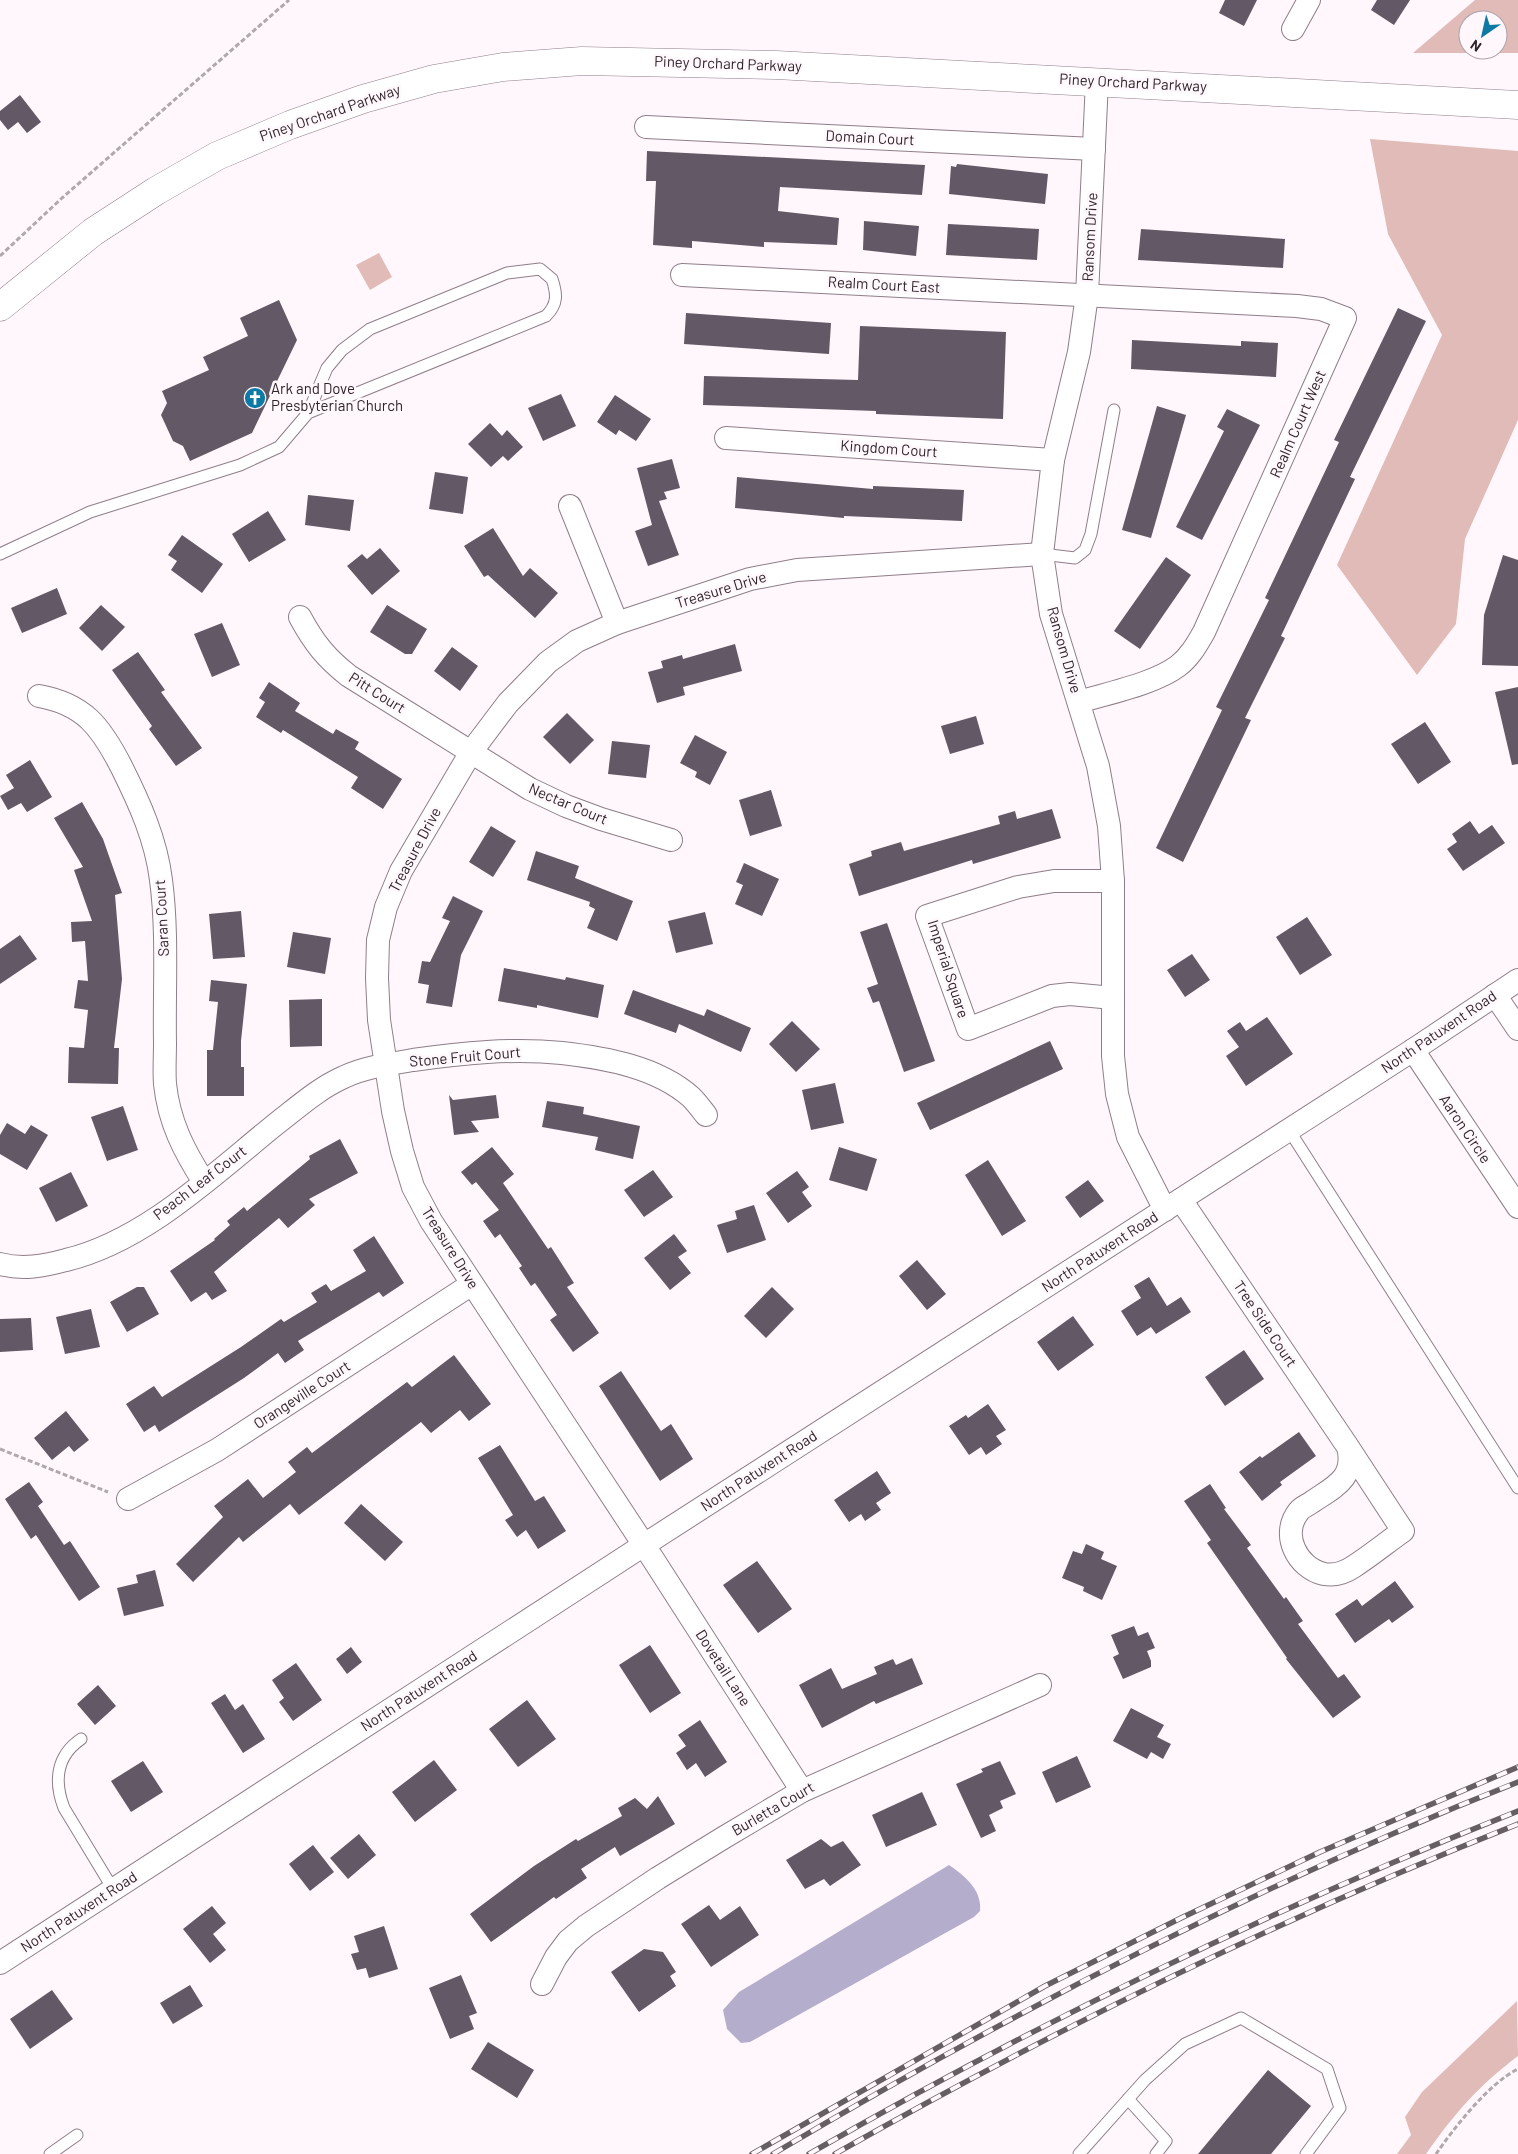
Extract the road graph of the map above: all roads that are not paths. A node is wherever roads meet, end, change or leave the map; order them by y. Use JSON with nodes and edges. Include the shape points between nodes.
{"nodes":[{"id":1,"x":1309,"y":0,"type":"edge"},
{"id":2,"x":1293,"y":29,"type":"dead end"},
{"id":3,"x":1097,"y":81,"type":"junction"},
{"id":4,"x":1518,"y":105,"type":"edge"},
{"id":5,"x":646,"y":127,"type":"dead end"},
{"id":6,"x":1094,"y":149,"type":"junction"},
{"id":7,"x":682,"y":274,"type":"dead end"},
{"id":8,"x":1087,"y":295,"type":"junction"},
{"id":9,"x":0,"y":307,"type":"edge"},
{"id":10,"x":1114,"y":410,"type":"dead end"},
{"id":11,"x":308,"y":413,"type":"junction"},
{"id":12,"x":726,"y":438,"type":"dead end"},
{"id":13,"x":1053,"y":460,"type":"junction"},
{"id":14,"x":570,"y":506,"type":"dead end"},
{"id":15,"x":0,"y":554,"type":"edge"},
{"id":16,"x":1042,"y":554,"type":"junction"},
{"id":17,"x":300,"y":617,"type":"dead end"},
{"id":18,"x":617,"y":623,"type":"junction"},
{"id":19,"x":39,"y":696,"type":"dead end"},
{"id":20,"x":1079,"y":702,"type":"junction"},
{"id":21,"x":471,"y":752,"type":"junction"},
{"id":22,"x":671,"y":840,"type":"dead end"},
{"id":23,"x":1113,"y":881,"type":"junction"},
{"id":24,"x":1518,"y":980,"type":"edge"},
{"id":25,"x":1495,"y":995,"type":"junction"},
{"id":26,"x":1113,"y":998,"type":"junction"},
{"id":27,"x":1518,"y":1029,"type":"edge"},
{"id":28,"x":1413,"y":1050,"type":"junction"},
{"id":29,"x":387,"y":1064,"type":"junction"},
{"id":30,"x":706,"y":1115,"type":"dead end"},
{"id":31,"x":1289,"y":1130,"type":"junction"},
{"id":32,"x":204,"y":1182,"type":"junction"},
{"id":33,"x":1173,"y":1205,"type":"junction"},
{"id":34,"x":1518,"y":1207,"type":"edge"},
{"id":35,"x":0,"y":1264,"type":"edge"},
{"id":36,"x":472,"y":1284,"type":"junction"},
{"id":37,"x":1348,"y":1447,"type":"junction"},
{"id":38,"x":1518,"y":1488,"type":"edge"},
{"id":39,"x":128,"y":1499,"type":"road end"},
{"id":40,"x":644,"y":1545,"type":"junction"},
{"id":41,"x":1040,"y":1685,"type":"dead end"},
{"id":42,"x":81,"y":1739,"type":"dead end"},
{"id":43,"x":802,"y":1791,"type":"junction"},
{"id":44,"x":113,"y":1889,"type":"junction"},
{"id":45,"x":0,"y":1963,"type":"edge"},
{"id":46,"x":542,"y":1984,"type":"dead end"},
{"id":47,"x":1128,"y":2099,"type":"junction"},
{"id":48,"x":77,"y":2135,"type":"dead end"},
{"id":49,"x":50,"y":2154,"type":"edge"},
{"id":50,"x":1079,"y":2154,"type":"edge"},
{"id":51,"x":1156,"y":2154,"type":"edge"},
{"id":52,"x":1306,"y":2154,"type":"edge"}],
"edges":[{"from":1,"to":2,"type":"street"},
{"from":3,"to":4,"type":"main road","name":"Piney Orchard Parkway"},
{"from":3,"to":6,"type":"street","name":"Ransom Drive"},
{"from":3,"to":9,"type":"main road","name":"Piney Orchard Parkway","via":[[776,65],[582,61],[503,67],[434,79],[363,98],[217,156],[93,232]]},
{"from":5,"to":6,"type":"street","name":"Domain Court"},
{"from":6,"to":8,"type":"street","name":"Ransom Drive"},
{"from":7,"to":8,"type":"street","name":"Realm Court East"},
{"from":8,"to":13,"type":"street","name":"Ransom Drive","via":[[1079,352]]},
{"from":8,"to":20,"type":"street","name":"Realm Court West","via":[[1297,306],[1321,309],[1346,318],[1204,632],[1192,652],[1178,666],[1160,676]]},
{"from":10,"to":16,"type":"lane","via":[[1091,534],[1085,550],[1075,558]]},
{"from":11,"to":11,"type":"lane","via":[[546,316],[556,300],[552,279],[540,269],[507,273],[370,329],[342,350],[327,368]]},
{"from":11,"to":15,"type":"lane","via":[[279,447],[248,461],[90,512]]},
{"from":12,"to":13,"type":"street","name":"Kingdom Court"},
{"from":13,"to":16,"type":"street","name":"Ransom Drive"},
{"from":14,"to":18,"type":"street"},
{"from":16,"to":18,"type":"street","name":"Treasure Drive","via":[[797,570],[750,579]]},
{"from":16,"to":20,"type":"street","name":"Ransom Drive","via":[[1051,614]]},
{"from":17,"to":21,"type":"street","name":"Pitt Court","via":[[314,642],[349,676]]},
{"from":18,"to":21,"type":"street","name":"Treasure Drive","via":[[577,640],[548,662],[508,703]]},
{"from":19,"to":32,"type":"street","name":"Saran Court","via":[[59,700],[79,710],[98,728],[138,800],[152,838],[161,880],[164,926],[165,1084],[176,1132]]},
{"from":20,"to":23,"type":"street","name":"Ransom Drive","via":[[1098,766],[1110,826]]},
{"from":21,"to":22,"type":"street","name":"Nectar Court","via":[[530,789],[566,806],[601,820]]},
{"from":21,"to":29,"type":"street","name":"Treasure Drive","via":[[400,871],[386,907],[378,940],[377,978],[379,1020]]},
{"from":23,"to":26,"type":"street","name":"Ransom Drive"},
{"from":23,"to":26,"type":"street","name":"Imperial Square","via":[[1054,881],[1018,887],[927,916],[968,1029],[1052,996],[1070,994]]},
{"from":24,"to":25,"type":"street","name":"North Patuxent Road"},
{"from":25,"to":27,"type":"street"},
{"from":25,"to":28,"type":"street","name":"North Patuxent Road"},
{"from":26,"to":33,"type":"street","name":"Ransom Drive","via":[[1117,1094],[1128,1137]]},
{"from":28,"to":31,"type":"street","name":"North Patuxent Road"},
{"from":28,"to":34,"type":"street","name":"Aaron Circle"},
{"from":29,"to":30,"type":"street","name":"Stone Fruit Court","via":[[496,1051],[590,1056],[668,1081],[691,1098]]},
{"from":29,"to":32,"type":"street","name":"Peach Leaf Court","via":[[346,1076],[322,1088]]},
{"from":29,"to":36,"type":"street","name":"Treasure Drive","via":[[393,1111],[414,1187],[431,1221]]},
{"from":31,"to":33,"type":"street","name":"North Patuxent Road"},
{"from":31,"to":38,"type":"lane"},
{"from":32,"to":35,"type":"street","name":"Peach Leaf Court","via":[[154,1220],[121,1240],[84,1256],[30,1268]]},
{"from":33,"to":37,"type":"street","name":"Tree Side Court"},
{"from":33,"to":40,"type":"street","name":"North Patuxent Road"},
{"from":36,"to":39,"type":"street","name":"Orangeville Court","via":[[217,1450]]},
{"from":36,"to":40,"type":"street","name":"Treasure Drive"},
{"from":37,"to":37,"type":"street","name":"Tree Side Court","via":[[1352,1461],[1347,1473],[1339,1484],[1299,1510],[1292,1527],[1291,1543],[1296,1554],[1305,1565],[1329,1575],[1342,1573],[1354,1566],[1402,1531]]},
{"from":40,"to":43,"type":"street","name":"Dovetail Lane"},
{"from":40,"to":44,"type":"street","name":"North Patuxent Road"},
{"from":41,"to":43,"type":"street","name":"Burletta Court"},
{"from":42,"to":44,"type":"lane","via":[[72,1745],[58,1768],[57,1784],[64,1808]]},
{"from":43,"to":46,"type":"street","name":"Burletta Court","via":[[658,1878],[586,1926],[564,1947]]},
{"from":44,"to":45,"type":"street","name":"North Patuxent Road"},
{"from":47,"to":50,"type":"lane"},
{"from":47,"to":51,"type":"lane","via":[[1166,2141]]},
{"from":47,"to":52,"type":"lane","via":[[1185,2044],[1241,2018],[1327,2069],[1340,2108]]},
{"from":48,"to":49,"type":"lane"}]}
